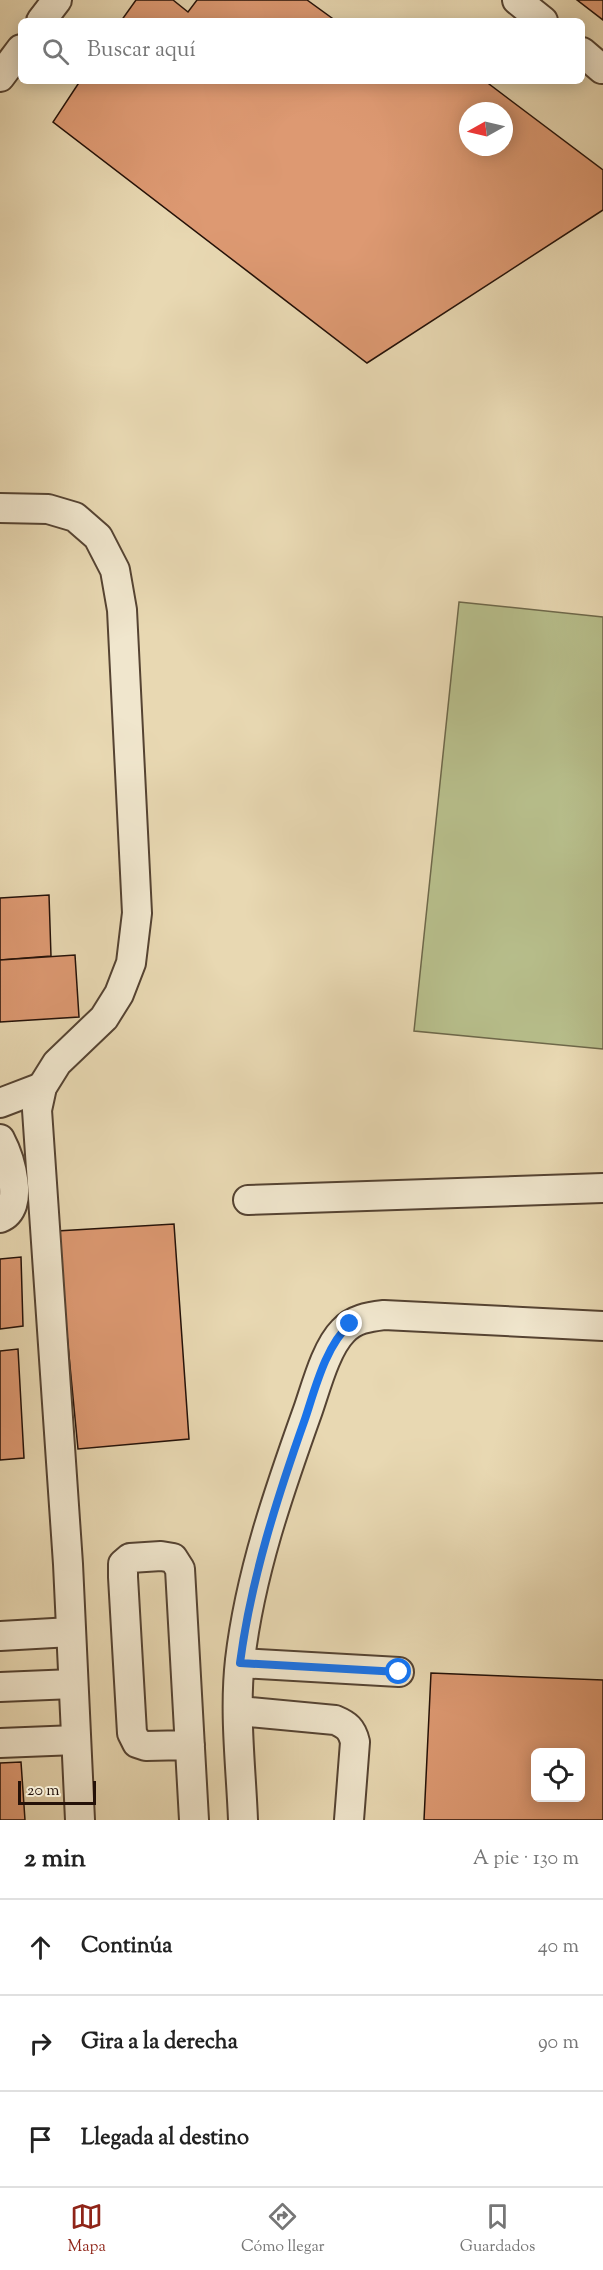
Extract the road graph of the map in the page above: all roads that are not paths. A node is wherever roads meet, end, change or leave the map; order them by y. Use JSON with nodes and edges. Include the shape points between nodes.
{"nodes":[{"id":1,"x":57,"y":0,"type":"edge"},
{"id":2,"x":518,"y":0,"type":"edge"},
{"id":3,"x":44,"y":18,"type":"edge"},
{"id":4,"x":539,"y":18,"type":"edge"},
{"id":5,"x":18,"y":53,"type":"edge"},
{"id":6,"x":585,"y":55,"type":"edge"},
{"id":7,"x":602,"y":69,"type":"edge"},
{"id":8,"x":0,"y":77,"type":"edge"},
{"id":9,"x":0,"y":508,"type":"edge"},
{"id":10,"x":42,"y":1087,"type":"junction"},
{"id":11,"x":0,"y":1103,"type":"edge"},
{"id":12,"x":0,"y":1139,"type":"edge"},
{"id":13,"x":6,"y":1171,"type":"edge"},
{"id":14,"x":603,"y":1188,"type":"edge"},
{"id":15,"x":248,"y":1200,"type":"dead end"},
{"id":16,"x":0,"y":1218,"type":"edge"},
{"id":17,"x":603,"y":1326,"type":"edge"},
{"id":18,"x":71,"y":1632,"type":"junction"},
{"id":19,"x":0,"y":1636,"type":"edge"},
{"id":20,"x":240,"y":1663,"type":"junction"},
{"id":21,"x":399,"y":1672,"type":"dead end"},
{"id":22,"x":73,"y":1684,"type":"junction"},
{"id":23,"x":0,"y":1687,"type":"edge"},
{"id":24,"x":239,"y":1711,"type":"junction"},
{"id":25,"x":76,"y":1740,"type":"junction"},
{"id":26,"x":0,"y":1743,"type":"edge"},
{"id":27,"x":190,"y":1745,"type":"junction"},
{"id":28,"x":80,"y":1820,"type":"edge"},
{"id":29,"x":194,"y":1820,"type":"edge"},
{"id":30,"x":243,"y":1820,"type":"edge"},
{"id":31,"x":349,"y":1820,"type":"edge"}],
"edges":[{"from":1,"to":3,"type":"street"},
{"from":2,"to":4,"type":"street"},
{"from":5,"to":8,"type":"street"},
{"from":6,"to":7,"type":"street"},
{"from":9,"to":10,"type":"street","via":[[48,509],[75,517],[98,537],[115,570],[122,610],[137,913],[131,963],[104,1018],[57,1063]]},
{"from":10,"to":11,"type":"street"},
{"from":10,"to":18,"type":"street","via":[[37,1110],[38,1143]]},
{"from":12,"to":13,"type":"street"},
{"from":13,"to":16,"type":"street","via":[[15,1203],[7,1216]]},
{"from":14,"to":15,"type":"street"},
{"from":17,"to":20,"type":"street","via":[[384,1315],[362,1318],[342,1332],[314,1392],[283,1481],[260,1559]]},
{"from":18,"to":19,"type":"street"},
{"from":18,"to":22,"type":"street"},
{"from":20,"to":21,"type":"street"},
{"from":20,"to":24,"type":"street"},
{"from":22,"to":23,"type":"street"},
{"from":22,"to":25,"type":"street"},
{"from":24,"to":30,"type":"street"},
{"from":24,"to":31,"type":"street","via":[[335,1720],[346,1725],[355,1742]]},
{"from":25,"to":26,"type":"street"},
{"from":25,"to":28,"type":"street"},
{"from":27,"to":27,"type":"street","via":[[180,1569],[173,1558],[130,1558],[123,1564],[123,1577],[132,1733],[137,1743],[146,1746]]},
{"from":27,"to":29,"type":"street"}]}
